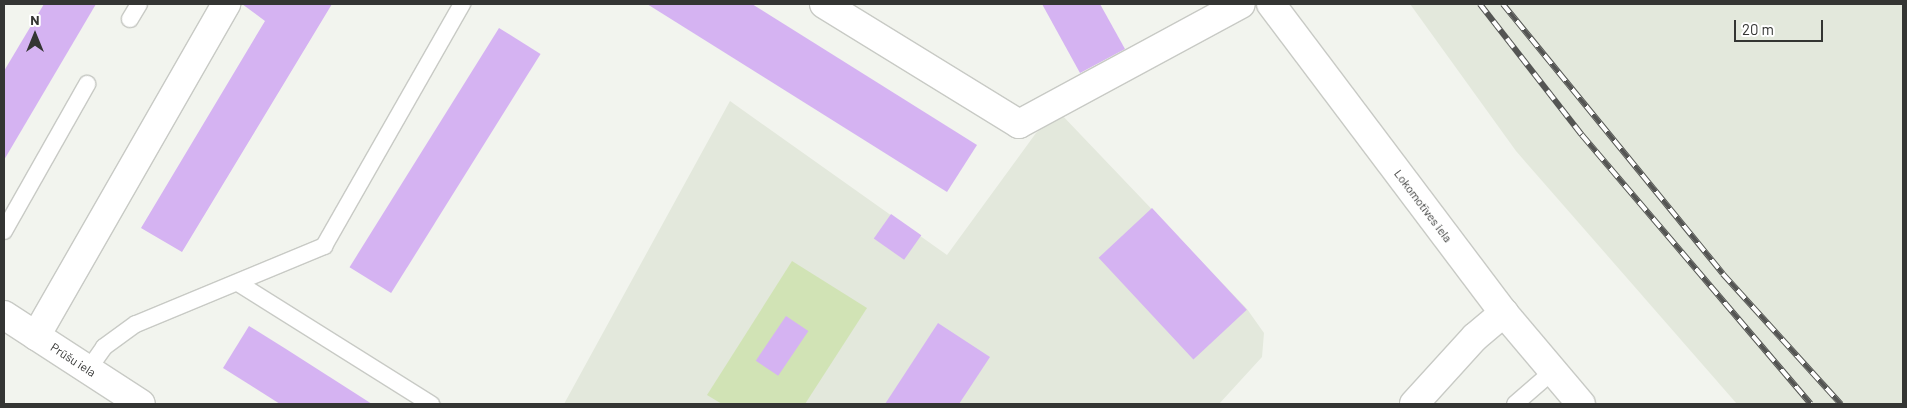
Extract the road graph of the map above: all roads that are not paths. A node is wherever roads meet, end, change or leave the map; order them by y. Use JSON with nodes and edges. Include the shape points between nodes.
{"nodes":[{"id":1,"x":139,"y":4,"type":"edge"},
{"id":2,"x":226,"y":4,"type":"edge"},
{"id":3,"x":462,"y":4,"type":"edge"},
{"id":4,"x":824,"y":4,"type":"edge"},
{"id":5,"x":1241,"y":4,"type":"edge"},
{"id":6,"x":1271,"y":4,"type":"edge"},
{"id":7,"x":130,"y":19,"type":"dead end"},
{"id":8,"x":87,"y":84,"type":"dead end"},
{"id":9,"x":4,"y":231,"type":"edge"},
{"id":10,"x":238,"y":283,"type":"junction"},
{"id":11,"x":1504,"y":313,"type":"junction"},
{"id":12,"x":4,"y":316,"type":"edge"},
{"id":13,"x":36,"y":336,"type":"junction"},
{"id":14,"x":88,"y":370,"type":"junction"},
{"id":15,"x":1553,"y":371,"type":"junction"},
{"id":16,"x":141,"y":404,"type":"edge"},
{"id":17,"x":431,"y":404,"type":"edge"},
{"id":18,"x":1414,"y":404,"type":"edge"},
{"id":19,"x":1515,"y":404,"type":"edge"},
{"id":20,"x":1581,"y":404,"type":"edge"}],
"edges":[{"from":1,"to":7,"type":"lane"},
{"from":2,"to":13,"type":"street"},
{"from":3,"to":10,"type":"lane","via":[[324,246]]},
{"from":4,"to":5,"type":"street","via":[[1019,124]]},
{"from":6,"to":11,"type":"street","name":"Lokomotīves iela"},
{"from":8,"to":9,"type":"lane"},
{"from":10,"to":14,"type":"lane","via":[[214,289],[136,324],[104,347]]},
{"from":10,"to":17,"type":"lane"},
{"from":11,"to":15,"type":"street","name":"Lokomotīves iela"},
{"from":11,"to":18,"type":"street","via":[[1475,338]]},
{"from":12,"to":13,"type":"street","name":"Prūšu iela"},
{"from":13,"to":14,"type":"street","name":"Prūšu iela"},
{"from":14,"to":16,"type":"street","name":"Prūšu iela"},
{"from":15,"to":19,"type":"lane"},
{"from":15,"to":20,"type":"street","name":"Lokomotīves iela"}]}
